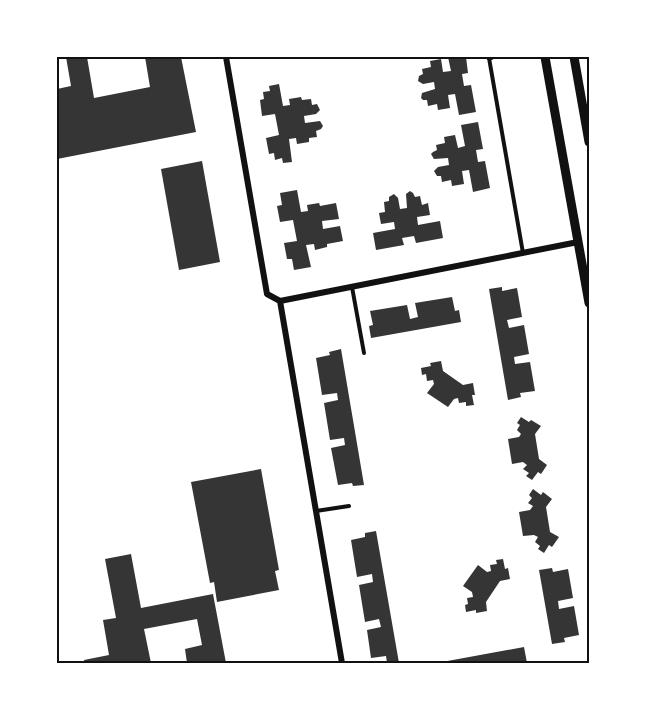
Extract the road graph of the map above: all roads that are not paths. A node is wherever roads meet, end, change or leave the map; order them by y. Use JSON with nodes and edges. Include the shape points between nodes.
{"nodes":[{"id":1,"x":226,"y":57,"type":"edge"},
{"id":2,"x":490,"y":57,"type":"edge"},
{"id":3,"x":545,"y":57,"type":"edge"},
{"id":4,"x":574,"y":57,"type":"edge"},
{"id":5,"x":589,"y":142,"type":"edge"},
{"id":6,"x":578,"y":242,"type":"junction"},
{"id":7,"x":523,"y":253,"type":"junction"},
{"id":8,"x":352,"y":287,"type":"junction"},
{"id":9,"x":280,"y":302,"type":"junction"},
{"id":10,"x":589,"y":303,"type":"edge"},
{"id":11,"x":364,"y":353,"type":"dead end"},
{"id":12,"x":349,"y":506,"type":"dead end"},
{"id":13,"x":316,"y":511,"type":"junction"},
{"id":14,"x":342,"y":663,"type":"edge"}],
"edges":[{"from":1,"to":9,"type":"street","via":[[267,294]]},
{"from":2,"to":7,"type":"lane"},
{"from":3,"to":6,"type":"street"},
{"from":4,"to":5,"type":"street"},
{"from":6,"to":7,"type":"street"},
{"from":6,"to":10,"type":"street"},
{"from":7,"to":8,"type":"street"},
{"from":8,"to":9,"type":"street"},
{"from":8,"to":11,"type":"lane"},
{"from":9,"to":13,"type":"street"},
{"from":12,"to":13,"type":"lane"},
{"from":13,"to":14,"type":"street"}]}
